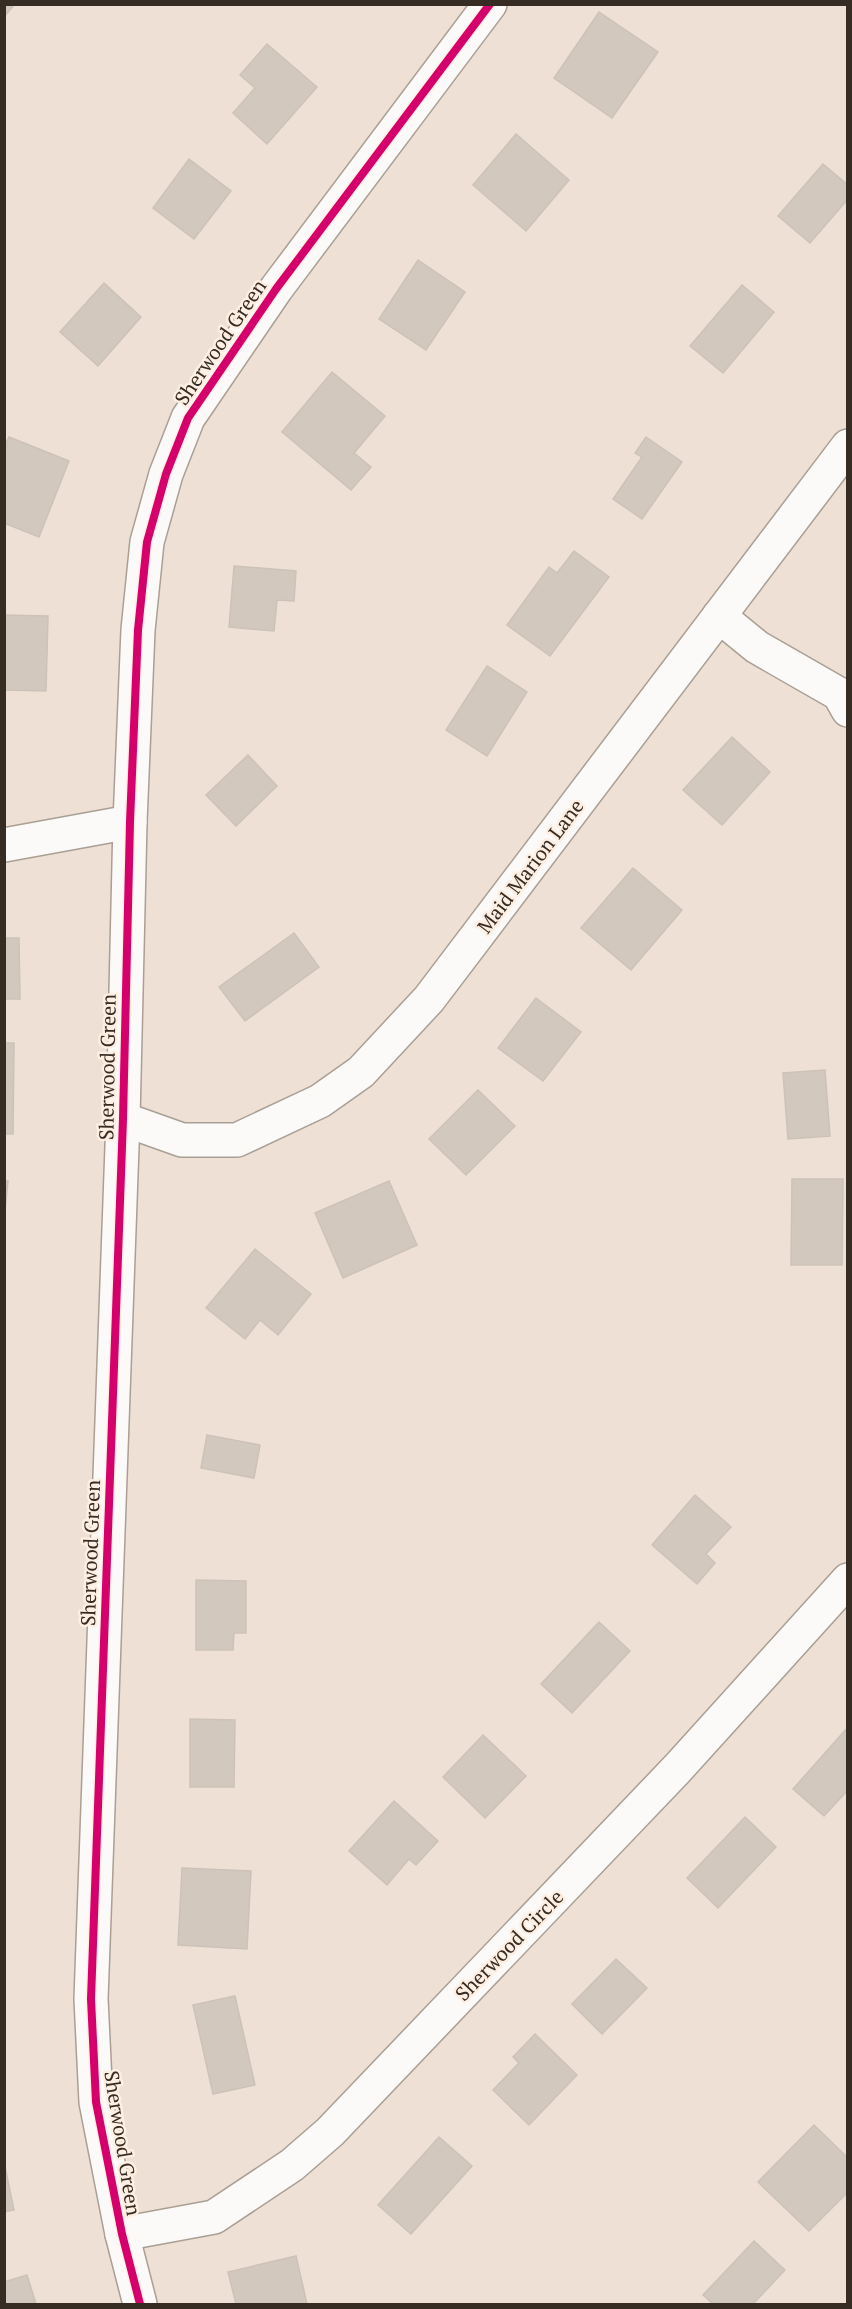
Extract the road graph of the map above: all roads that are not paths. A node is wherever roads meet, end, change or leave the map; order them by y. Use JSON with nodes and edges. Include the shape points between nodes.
{"nodes":[{"id":1,"x":490,"y":4,"type":"edge"},
{"id":2,"x":848,"y":446,"type":"edge"},
{"id":3,"x":719,"y":616,"type":"junction"},
{"id":4,"x":848,"y":710,"type":"edge"},
{"id":5,"x":130,"y":822,"type":"junction"},
{"id":6,"x":4,"y":845,"type":"edge"},
{"id":7,"x":123,"y":1119,"type":"junction"},
{"id":8,"x":848,"y":1580,"type":"edge"},
{"id":9,"x":122,"y":2234,"type":"junction"},
{"id":10,"x":140,"y":2304,"type":"edge"}],
"edges":[{"from":1,"to":5,"type":"street","name":"Sherwood Green","via":[[276,289],[188,418],[166,474],[147,542],[138,630]]},
{"from":2,"to":3,"type":"street","name":"Maid Marion Lane"},
{"from":3,"to":4,"type":"street","via":[[757,647],[839,693]]},
{"from":3,"to":7,"type":"street","name":"Maid Marion Lane","via":[[429,999],[361,1072],[320,1101],[237,1140],[182,1140]]},
{"from":5,"to":6,"type":"street"},
{"from":5,"to":7,"type":"street","name":"Sherwood Green"},
{"from":7,"to":9,"type":"street","name":"Sherwood Green","via":[[91,1999],[96,2102]]},
{"from":8,"to":9,"type":"street","name":"Sherwood Circle","via":[[676,1769],[330,2132],[292,2165],[214,2217]]},
{"from":9,"to":10,"type":"street","name":"Sherwood Green"}]}
